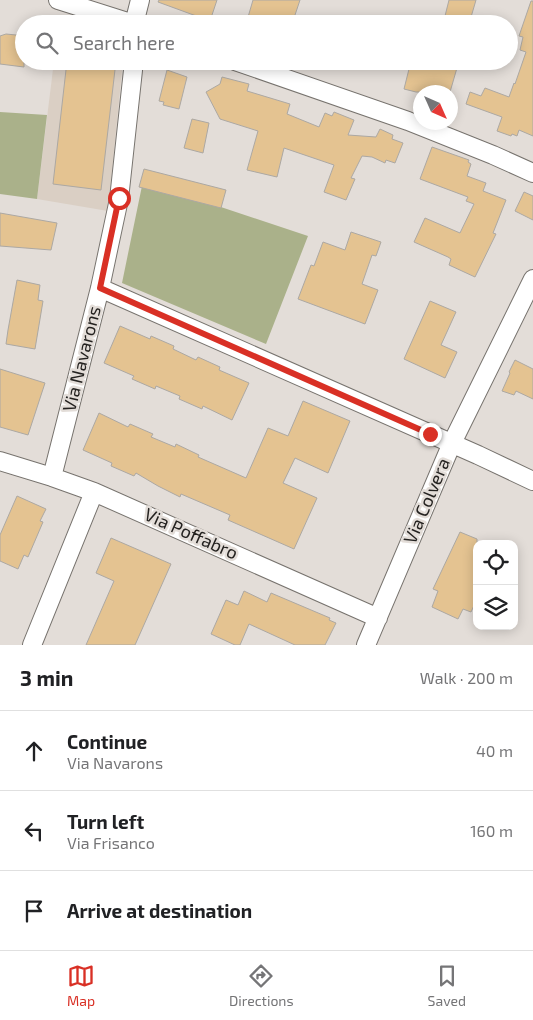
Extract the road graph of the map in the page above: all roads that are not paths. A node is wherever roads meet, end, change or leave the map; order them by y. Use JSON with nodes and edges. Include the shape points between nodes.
{"nodes":[{"id":1,"x":58,"y":0,"type":"edge"},
{"id":2,"x":140,"y":0,"type":"edge"},
{"id":3,"x":106,"y":15,"type":"edge"},
{"id":4,"x":136,"y":15,"type":"edge"},
{"id":5,"x":133,"y":70,"type":"edge"},
{"id":6,"x":260,"y":70,"type":"edge"},
{"id":7,"x":533,"y":173,"type":"edge"},
{"id":8,"x":533,"y":279,"type":"edge"},
{"id":9,"x":100,"y":288,"type":"junction"},
{"id":10,"x":452,"y":444,"type":"junction"},
{"id":11,"x":0,"y":461,"type":"edge"},
{"id":12,"x":52,"y":477,"type":"junction"},
{"id":13,"x":533,"y":481,"type":"edge"},
{"id":14,"x":94,"y":492,"type":"junction"},
{"id":15,"x":378,"y":618,"type":"junction"},
{"id":16,"x":32,"y":645,"type":"edge"},
{"id":17,"x":366,"y":645,"type":"edge"}],
"edges":[{"from":1,"to":3,"type":"street"},
{"from":2,"to":4,"type":"street"},
{"from":5,"to":9,"type":"street","name":"Via Navarons","via":[[119,198]]},
{"from":6,"to":7,"type":"street","via":[[408,121]]},
{"from":8,"to":10,"type":"street","name":"Via Colvera"},
{"from":9,"to":10,"type":"street"},
{"from":9,"to":12,"type":"street","name":"Via Navarons"},
{"from":10,"to":13,"type":"street"},
{"from":10,"to":15,"type":"street","name":"Via Colvera"},
{"from":11,"to":12,"type":"street","name":"Via Poffabro"},
{"from":12,"to":14,"type":"street","name":"Via Poffabro"},
{"from":14,"to":15,"type":"street","name":"Via Poffabro"},
{"from":14,"to":16,"type":"street"},
{"from":15,"to":17,"type":"street","name":"Via Colvera"}]}
